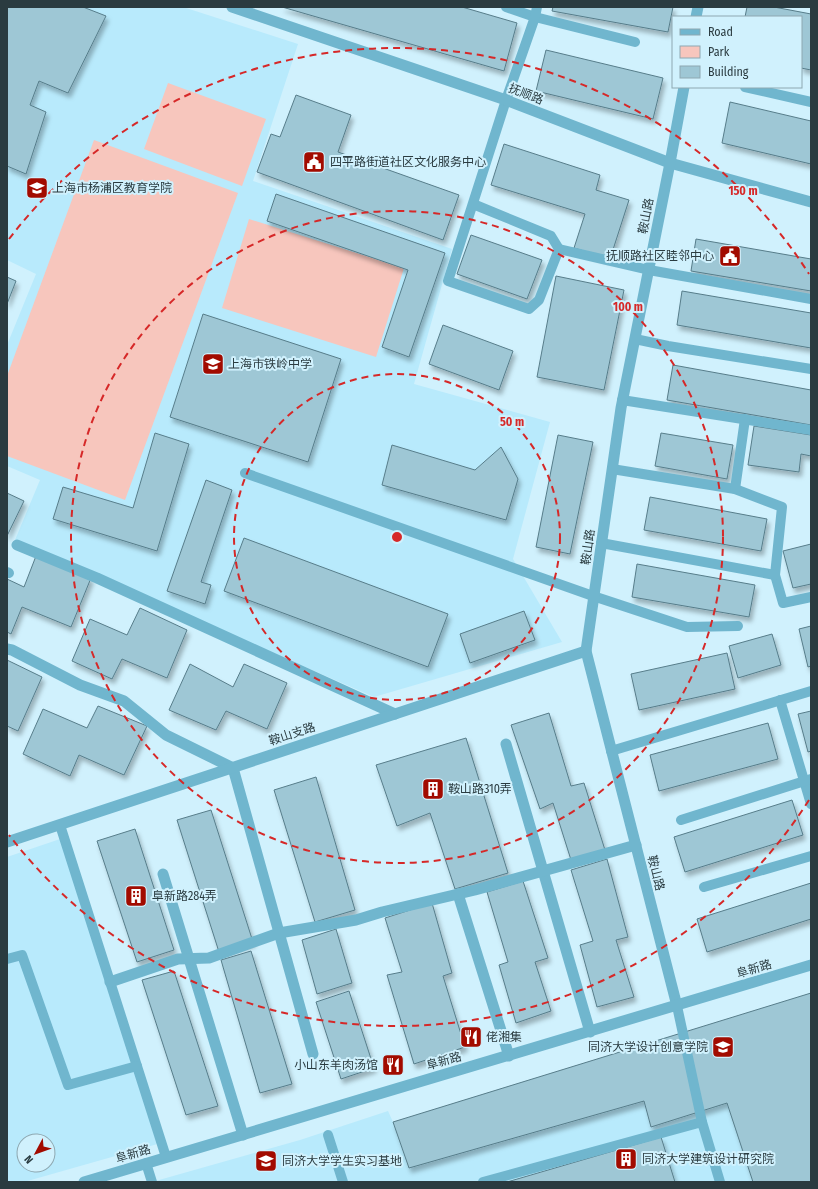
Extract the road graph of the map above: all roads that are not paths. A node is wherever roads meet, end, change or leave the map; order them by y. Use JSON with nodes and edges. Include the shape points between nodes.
{"nodes":[{"id":1,"x":232,"y":7,"type":"edge"},
{"id":2,"x":506,"y":7,"type":"edge"},
{"id":3,"x":536,"y":12,"type":"edge"},
{"id":4,"x":635,"y":42,"type":"dead end"},
{"id":5,"x":684,"y":88,"type":"edge"},
{"id":6,"x":749,"y":88,"type":"edge"},
{"id":7,"x":506,"y":100,"type":"junction"},
{"id":8,"x":811,"y":102,"type":"edge"},
{"id":9,"x":670,"y":164,"type":"junction"},
{"id":10,"x":811,"y":202,"type":"edge"},
{"id":11,"x":473,"y":204,"type":"junction"},
{"id":12,"x":559,"y":249,"type":"junction"},
{"id":13,"x":649,"y":270,"type":"junction"},
{"id":14,"x":811,"y":298,"type":"edge"},
{"id":15,"x":635,"y":339,"type":"junction"},
{"id":16,"x":811,"y":369,"type":"edge"},
{"id":17,"x":622,"y":400,"type":"junction"},
{"id":18,"x":745,"y":419,"type":"junction"},
{"id":19,"x":811,"y":430,"type":"edge"},
{"id":20,"x":612,"y":468,"type":"junction"},
{"id":21,"x":245,"y":473,"type":"dead end"},
{"id":22,"x":735,"y":489,"type":"junction"},
{"id":23,"x":601,"y":543,"type":"junction"},
{"id":24,"x":17,"y":545,"type":"dead end"},
{"id":25,"x":775,"y":575,"type":"junction"},
{"id":26,"x":594,"y":596,"type":"junction"},
{"id":27,"x":811,"y":597,"type":"edge"},
{"id":28,"x":738,"y":626,"type":"dead end"},
{"id":29,"x":7,"y":649,"type":"edge"},
{"id":30,"x":586,"y":651,"type":"junction"},
{"id":31,"x":811,"y":691,"type":"edge"},
{"id":32,"x":780,"y":700,"type":"junction"},
{"id":33,"x":395,"y":714,"type":"junction"},
{"id":34,"x":506,"y":744,"type":"dead end"},
{"id":35,"x":611,"y":751,"type":"junction"},
{"id":36,"x":232,"y":768,"type":"junction"},
{"id":37,"x":808,"y":780,"type":"edge"},
{"id":38,"x":811,"y":804,"type":"edge"},
{"id":39,"x":681,"y":820,"type":"dead end"},
{"id":40,"x":60,"y":825,"type":"junction"},
{"id":41,"x":7,"y":842,"type":"edge"},
{"id":42,"x":636,"y":846,"type":"junction"},
{"id":43,"x":811,"y":856,"type":"edge"},
{"id":44,"x":543,"y":872,"type":"junction"},
{"id":45,"x":163,"y":874,"type":"dead end"},
{"id":46,"x":704,"y":887,"type":"dead end"},
{"id":47,"x":458,"y":894,"type":"junction"},
{"id":48,"x":279,"y":933,"type":"junction"},
{"id":49,"x":7,"y":959,"type":"edge"},
{"id":50,"x":189,"y":959,"type":"junction"},
{"id":51,"x":811,"y":965,"type":"edge"},
{"id":52,"x":110,"y":982,"type":"junction"},
{"id":53,"x":676,"y":1006,"type":"junction"},
{"id":54,"x":590,"y":1032,"type":"junction"},
{"id":55,"x":313,"y":1054,"type":"dead end"},
{"id":56,"x":509,"y":1056,"type":"junction"},
{"id":57,"x":137,"y":1066,"type":"junction"},
{"id":58,"x":702,"y":1122,"type":"junction"},
{"id":59,"x":243,"y":1135,"type":"junction"},
{"id":60,"x":328,"y":1135,"type":"dead end"},
{"id":61,"x":166,"y":1158,"type":"junction"},
{"id":62,"x":146,"y":1164,"type":"junction"},
{"id":63,"x":84,"y":1182,"type":"edge"},
{"id":64,"x":152,"y":1182,"type":"edge"},
{"id":65,"x":343,"y":1182,"type":"edge"},
{"id":66,"x":484,"y":1182,"type":"edge"},
{"id":67,"x":720,"y":1182,"type":"edge"}],
"edges":[{"from":1,"to":7,"type":"street","name":"抚顺路"},
{"from":2,"to":3,"type":"lane"},
{"from":3,"to":4,"type":"lane"},
{"from":3,"to":7,"type":"lane"},
{"from":5,"to":9,"type":"street","name":"鞍山路"},
{"from":6,"to":8,"type":"lane"},
{"from":7,"to":9,"type":"street","name":"抚顺路"},
{"from":7,"to":11,"type":"lane"},
{"from":9,"to":10,"type":"street","name":"抚顺路"},
{"from":9,"to":13,"type":"street","name":"鞍山路"},
{"from":11,"to":12,"type":"lane","via":[[551,236]]},
{"from":11,"to":12,"type":"lane","via":[[448,281],[529,309],[540,300]]},
{"from":12,"to":13,"type":"lane"},
{"from":13,"to":14,"type":"lane"},
{"from":13,"to":15,"type":"street","name":"鞍山路"},
{"from":15,"to":16,"type":"lane"},
{"from":15,"to":17,"type":"street","name":"鞍山路"},
{"from":17,"to":18,"type":"lane"},
{"from":17,"to":20,"type":"street","name":"鞍山路"},
{"from":18,"to":19,"type":"lane"},
{"from":18,"to":22,"type":"lane"},
{"from":20,"to":22,"type":"lane"},
{"from":20,"to":23,"type":"street","name":"鞍山路"},
{"from":21,"to":26,"type":"lane"},
{"from":22,"to":25,"type":"lane","via":[[782,507]]},
{"from":23,"to":25,"type":"lane"},
{"from":23,"to":26,"type":"street","name":"鞍山路"},
{"from":24,"to":33,"type":"street","via":[[97,578]]},
{"from":25,"to":27,"type":"lane","via":[[783,603]]},
{"from":26,"to":28,"type":"lane","via":[[687,627]]},
{"from":26,"to":30,"type":"street","name":"鞍山路"},
{"from":29,"to":36,"type":"street","via":[[80,685],[124,701],[166,735]]},
{"from":30,"to":33,"type":"street","name":"鞍山支路"},
{"from":30,"to":35,"type":"street","name":"鞍山路"},
{"from":31,"to":32,"type":"lane"},
{"from":32,"to":35,"type":"lane"},
{"from":32,"to":37,"type":"lane"},
{"from":33,"to":36,"type":"street","name":"鞍山支路"},
{"from":34,"to":44,"type":"street"},
{"from":35,"to":42,"type":"street","name":"鞍山路"},
{"from":36,"to":40,"type":"street","name":"鞍山支路"},
{"from":36,"to":48,"type":"street"},
{"from":37,"to":38,"type":"lane"},
{"from":37,"to":39,"type":"lane"},
{"from":40,"to":41,"type":"street","name":"鞍山支路"},
{"from":40,"to":52,"type":"lane"},
{"from":42,"to":44,"type":"street"},
{"from":42,"to":53,"type":"street","name":"鞍山路"},
{"from":43,"to":46,"type":"lane"},
{"from":44,"to":47,"type":"street"},
{"from":44,"to":54,"type":"street"},
{"from":45,"to":50,"type":"street"},
{"from":47,"to":48,"type":"street","via":[[356,920]]},
{"from":47,"to":56,"type":"street"},
{"from":48,"to":50,"type":"street","via":[[209,958]]},
{"from":48,"to":55,"type":"street"},
{"from":49,"to":57,"type":"lane","via":[[22,955],[68,1086]]},
{"from":50,"to":52,"type":"street","via":[[178,959]]},
{"from":50,"to":59,"type":"street"},
{"from":51,"to":53,"type":"street","name":"阜新路"},
{"from":52,"to":57,"type":"lane"},
{"from":53,"to":54,"type":"street","name":"阜新路"},
{"from":53,"to":58,"type":"lane"},
{"from":54,"to":56,"type":"street","name":"阜新路"},
{"from":56,"to":59,"type":"street","name":"阜新路"},
{"from":57,"to":61,"type":"lane"},
{"from":58,"to":66,"type":"lane"},
{"from":58,"to":67,"type":"lane"},
{"from":59,"to":61,"type":"street","name":"阜新路"},
{"from":60,"to":65,"type":"lane"},
{"from":61,"to":62,"type":"street","name":"阜新路"},
{"from":62,"to":63,"type":"street","name":"阜新路"},
{"from":62,"to":64,"type":"lane"}]}
